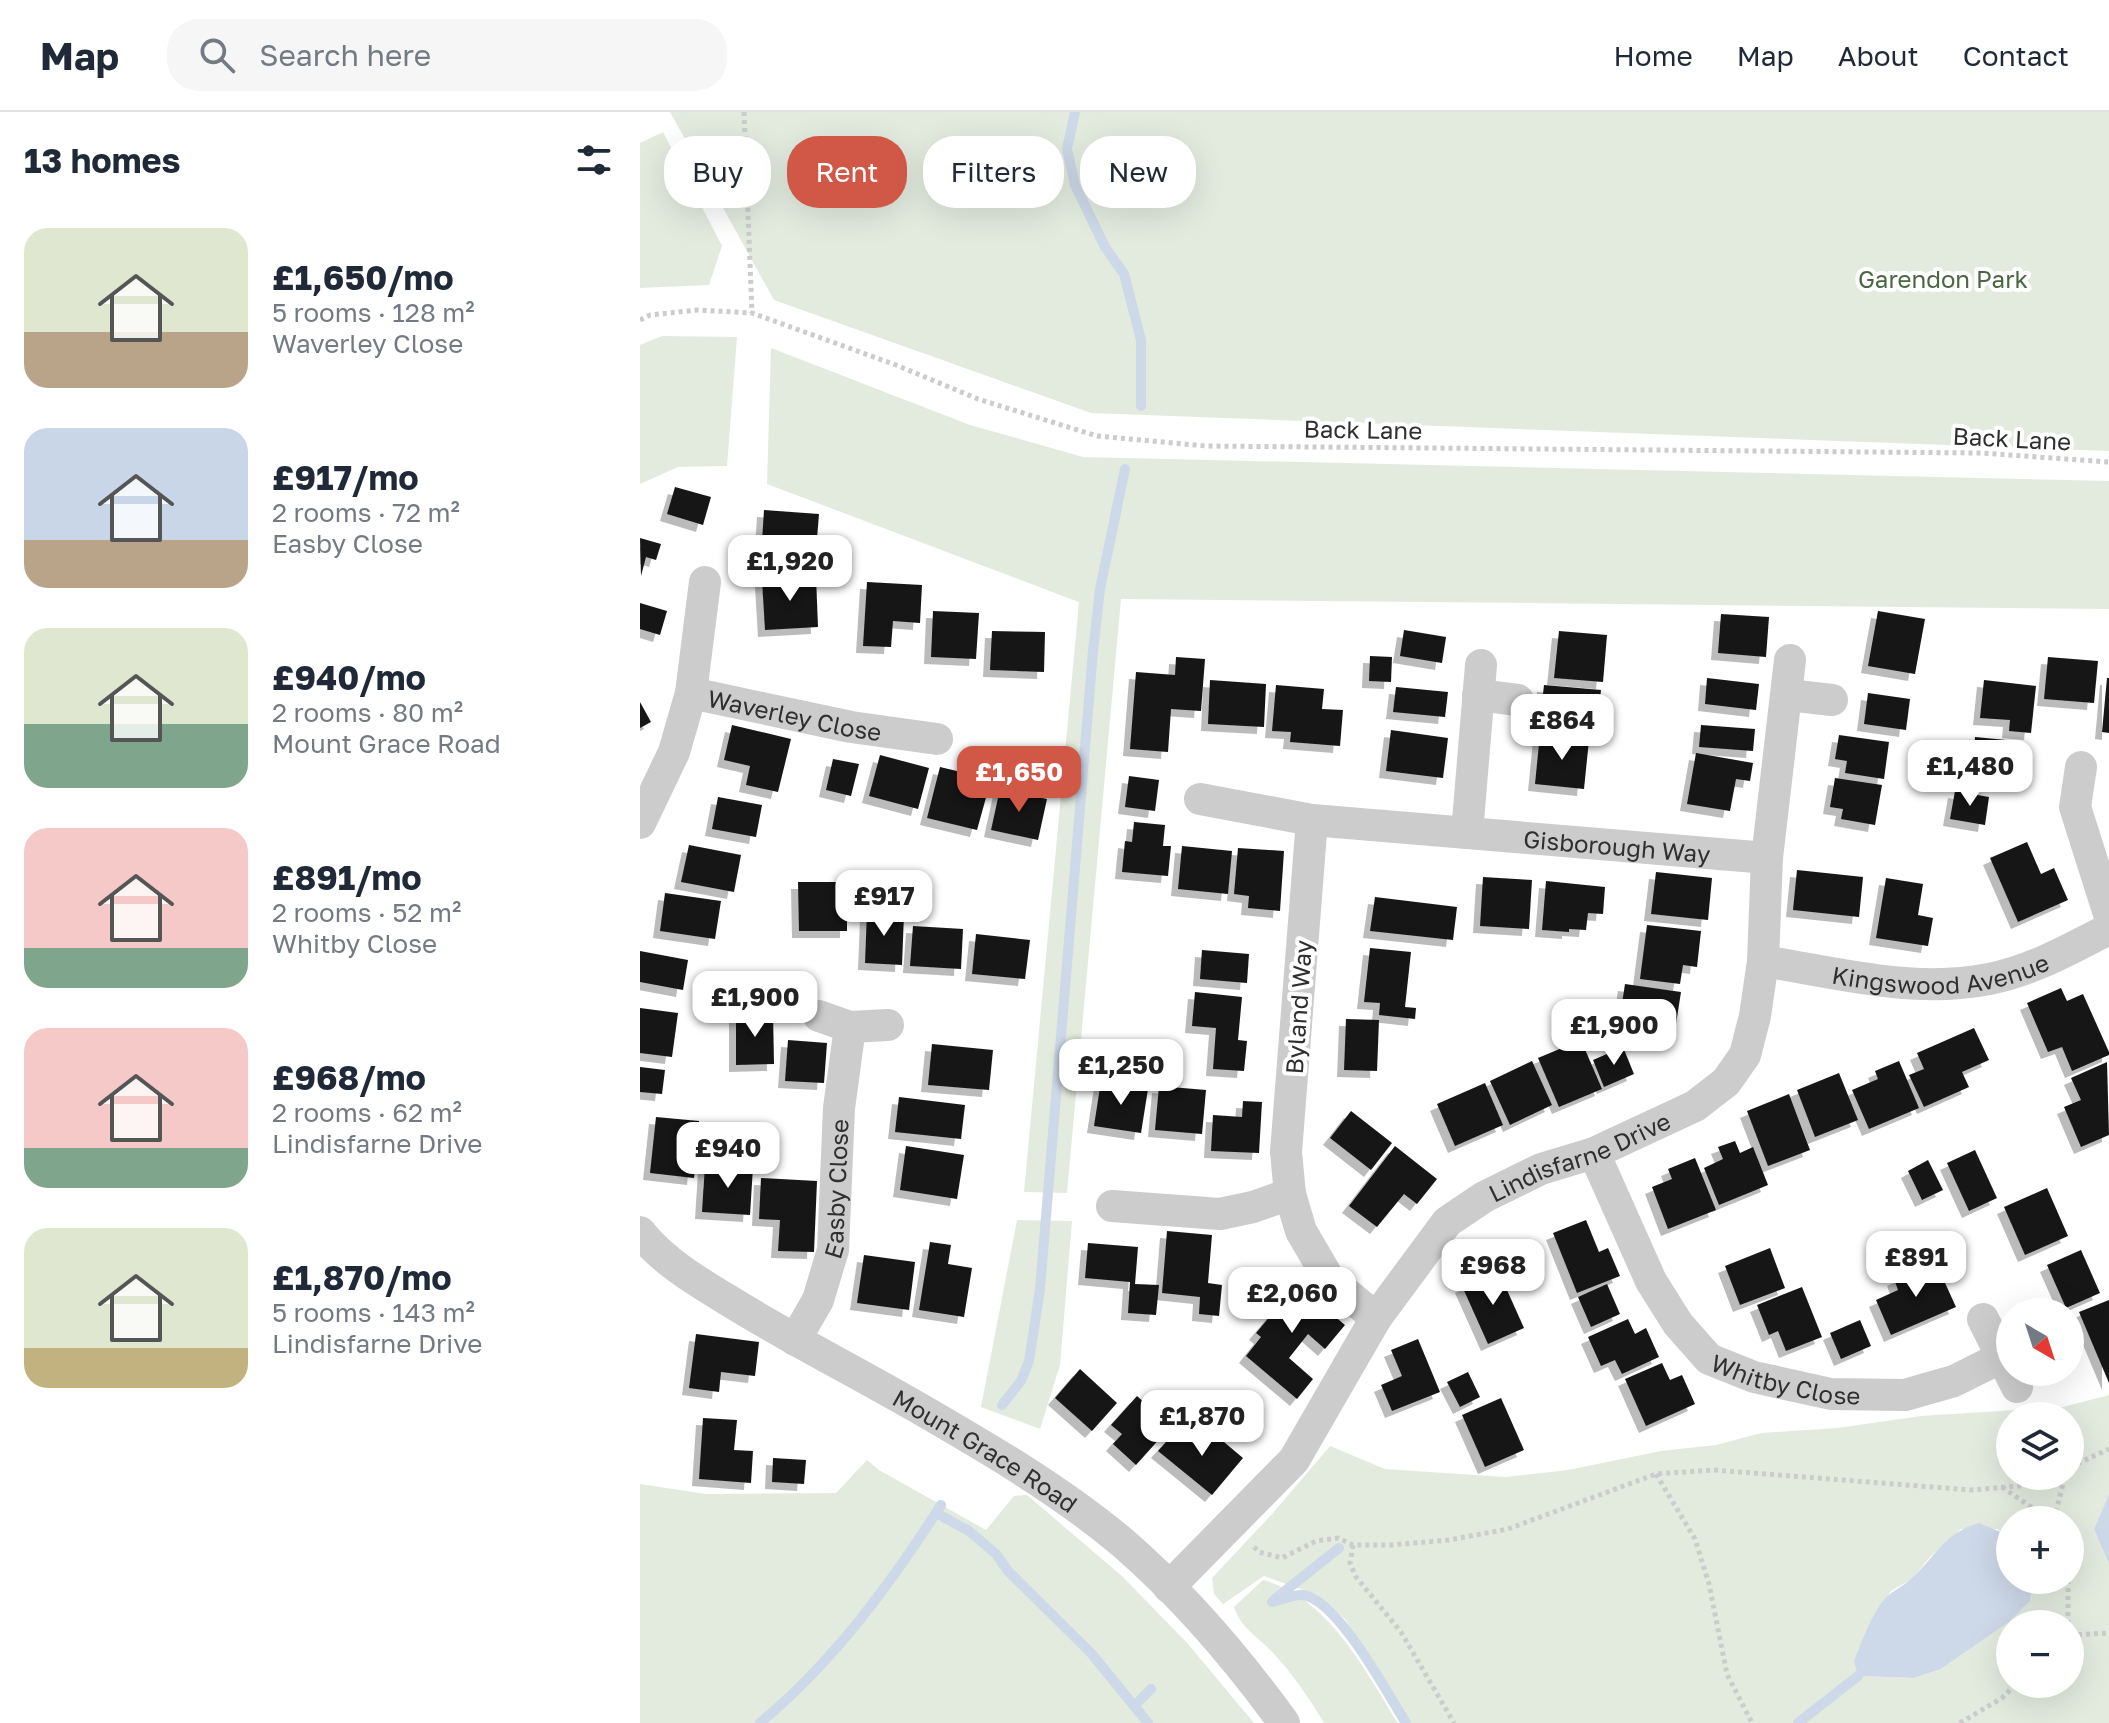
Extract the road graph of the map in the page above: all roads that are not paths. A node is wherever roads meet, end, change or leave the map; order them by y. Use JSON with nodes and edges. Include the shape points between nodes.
{"nodes":[{"id":1,"x":705,"y":582,"type":"dead end"},
{"id":2,"x":1790,"y":660,"type":"dead end"},
{"id":3,"x":691,"y":693,"type":"junction"},
{"id":4,"x":1788,"y":695,"type":"junction"},
{"id":5,"x":1518,"y":700,"type":"dead end"},
{"id":6,"x":1832,"y":700,"type":"dead end"},
{"id":7,"x":937,"y":739,"type":"dead end"},
{"id":8,"x":2081,"y":767,"type":"dead end"},
{"id":9,"x":1200,"y":799,"type":"dead end"},
{"id":10,"x":1312,"y":820,"type":"junction"},
{"id":11,"x":640,"y":823,"type":"edge"},
{"id":12,"x":1467,"y":833,"type":"junction"},
{"id":13,"x":1767,"y":858,"type":"junction"},
{"id":14,"x":2109,"y":914,"type":"edge"},
{"id":15,"x":2109,"y":929,"type":"edge"},
{"id":16,"x":1763,"y":961,"type":"junction"},
{"id":17,"x":819,"y":1016,"type":"dead end"},
{"id":18,"x":888,"y":1025,"type":"dead end"},
{"id":19,"x":850,"y":1027,"type":"junction"},
{"id":20,"x":1594,"y":1153,"type":"junction"},
{"id":21,"x":1290,"y":1194,"type":"junction"},
{"id":22,"x":1129,"y":1200,"type":"dead end"},
{"id":23,"x":640,"y":1232,"type":"edge"},
{"id":24,"x":1376,"y":1318,"type":"junction"},
{"id":25,"x":1983,"y":1319,"type":"dead end"},
{"id":26,"x":795,"y":1340,"type":"junction"},
{"id":27,"x":1996,"y":1349,"type":"edge"},
{"id":28,"x":1996,"y":1360,"type":"edge"},
{"id":29,"x":1169,"y":1587,"type":"junction"},
{"id":30,"x":1284,"y":1723,"type":"edge"}],
"edges":[{"from":1,"to":3,"type":"street"},
{"from":2,"to":4,"type":"street","name":"Lindisfarne Drive"},
{"from":3,"to":7,"type":"street","name":"Waverley Close","via":[[851,727],[900,723]]},
{"from":3,"to":11,"type":"street","via":[[674,752]]},
{"from":4,"to":6,"type":"street"},
{"from":4,"to":13,"type":"street","name":"Lindisfarne Drive"},
{"from":5,"to":12,"type":"street","via":[[1479,680]]},
{"from":8,"to":14,"type":"street","via":[[2064,803]]},
{"from":9,"to":10,"type":"street","name":"Gisborough Way"},
{"from":10,"to":12,"type":"street","name":"Gisborough Way"},
{"from":10,"to":21,"type":"street","name":"Byland Way","via":[[1286,1152]]},
{"from":12,"to":13,"type":"street","name":"Gisborough Way"},
{"from":13,"to":16,"type":"street","name":"Lindisfarne Drive"},
{"from":15,"to":16,"type":"street","name":"Kingswood Avenue","via":[[2038,964],[1951,985],[1914,985]]},
{"from":16,"to":20,"type":"street","name":"Lindisfarne Drive","via":[[1745,1055],[1726,1082],[1695,1106]]},
{"from":17,"to":19,"type":"street"},
{"from":18,"to":19,"type":"street"},
{"from":19,"to":26,"type":"street","name":"Easby Close","via":[[839,1108],[833,1250],[818,1300]]},
{"from":20,"to":24,"type":"street","name":"Lindisfarne Drive","via":[[1541,1169],[1447,1222]]},
{"from":20,"to":28,"type":"street","name":"Whitby Close","via":[[1651,1281],[1709,1359],[1754,1377],[1831,1394],[1905,1395],[1954,1381]]},
{"from":21,"to":22,"type":"street","via":[[1220,1214]]},
{"from":21,"to":24,"type":"street","name":"Byland Way","via":[[1301,1231],[1329,1279]]},
{"from":23,"to":26,"type":"street","name":"Mount Grace Road","via":[[696,1280]]},
{"from":24,"to":29,"type":"street","name":"Lindisfarne Drive","via":[[1294,1460]]},
{"from":25,"to":27,"type":"street"},
{"from":26,"to":29,"type":"street","name":"Mount Grace Road","via":[[1017,1467],[1079,1509]]},
{"from":29,"to":30,"type":"street","name":"Mount Grace Road","via":[[1241,1663]]}]}
